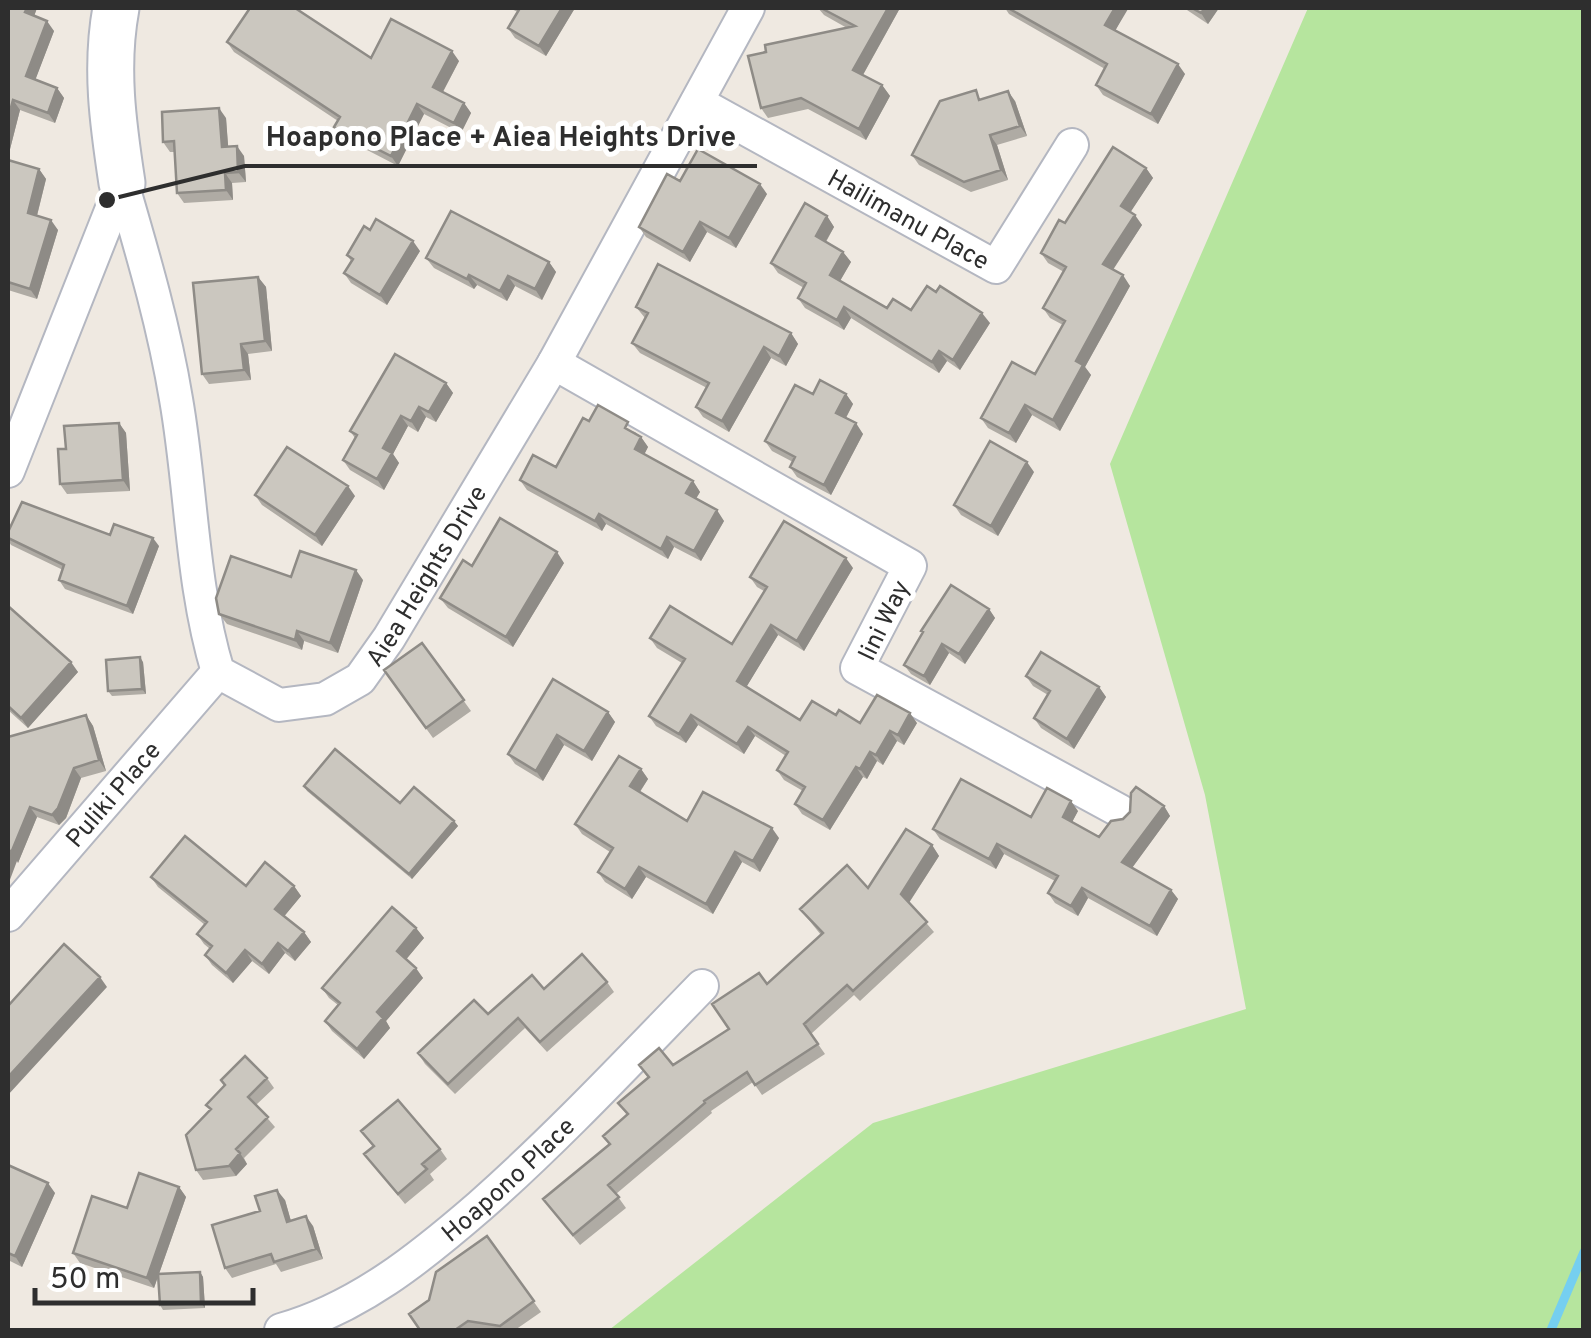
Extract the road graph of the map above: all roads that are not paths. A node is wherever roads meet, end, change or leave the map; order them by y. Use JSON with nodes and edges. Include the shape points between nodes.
{"nodes":[{"id":1,"x":116,"y":8,"type":"edge"},
{"id":2,"x":748,"y":8,"type":"edge"},
{"id":3,"x":697,"y":102,"type":"junction"},
{"id":4,"x":1072,"y":145,"type":"dead end"},
{"id":5,"x":122,"y":183,"type":"junction"},
{"id":6,"x":554,"y":363,"type":"junction"},
{"id":7,"x":8,"y":471,"type":"edge"},
{"id":8,"x":218,"y":672,"type":"junction"},
{"id":9,"x":1120,"y":811,"type":"dead end"},
{"id":10,"x":8,"y":915,"type":"edge"},
{"id":11,"x":702,"y":986,"type":"dead end"},
{"id":12,"x":281,"y":1330,"type":"edge"}],
"edges":[{"from":1,"to":5,"type":"street","via":[[112,113]]},
{"from":2,"to":3,"type":"street","name":"Aiea Heights Drive"},
{"from":3,"to":4,"type":"street","name":"Hailimanu Place","via":[[996,267]]},
{"from":3,"to":6,"type":"street","name":"Aiea Heights Drive"},
{"from":5,"to":7,"type":"street"},
{"from":5,"to":8,"type":"street","via":[[162,325],[205,629]]},
{"from":6,"to":8,"type":"street","name":"Aiea Heights Drive","via":[[360,679],[325,700],[279,705]]},
{"from":6,"to":9,"type":"street","name":"Iini Way","via":[[910,566],[857,668]]},
{"from":8,"to":10,"type":"street","name":"Puliki Place"},
{"from":11,"to":12,"type":"street","name":"Hoapono Place","via":[[528,1164],[421,1257],[366,1293]]}]}
